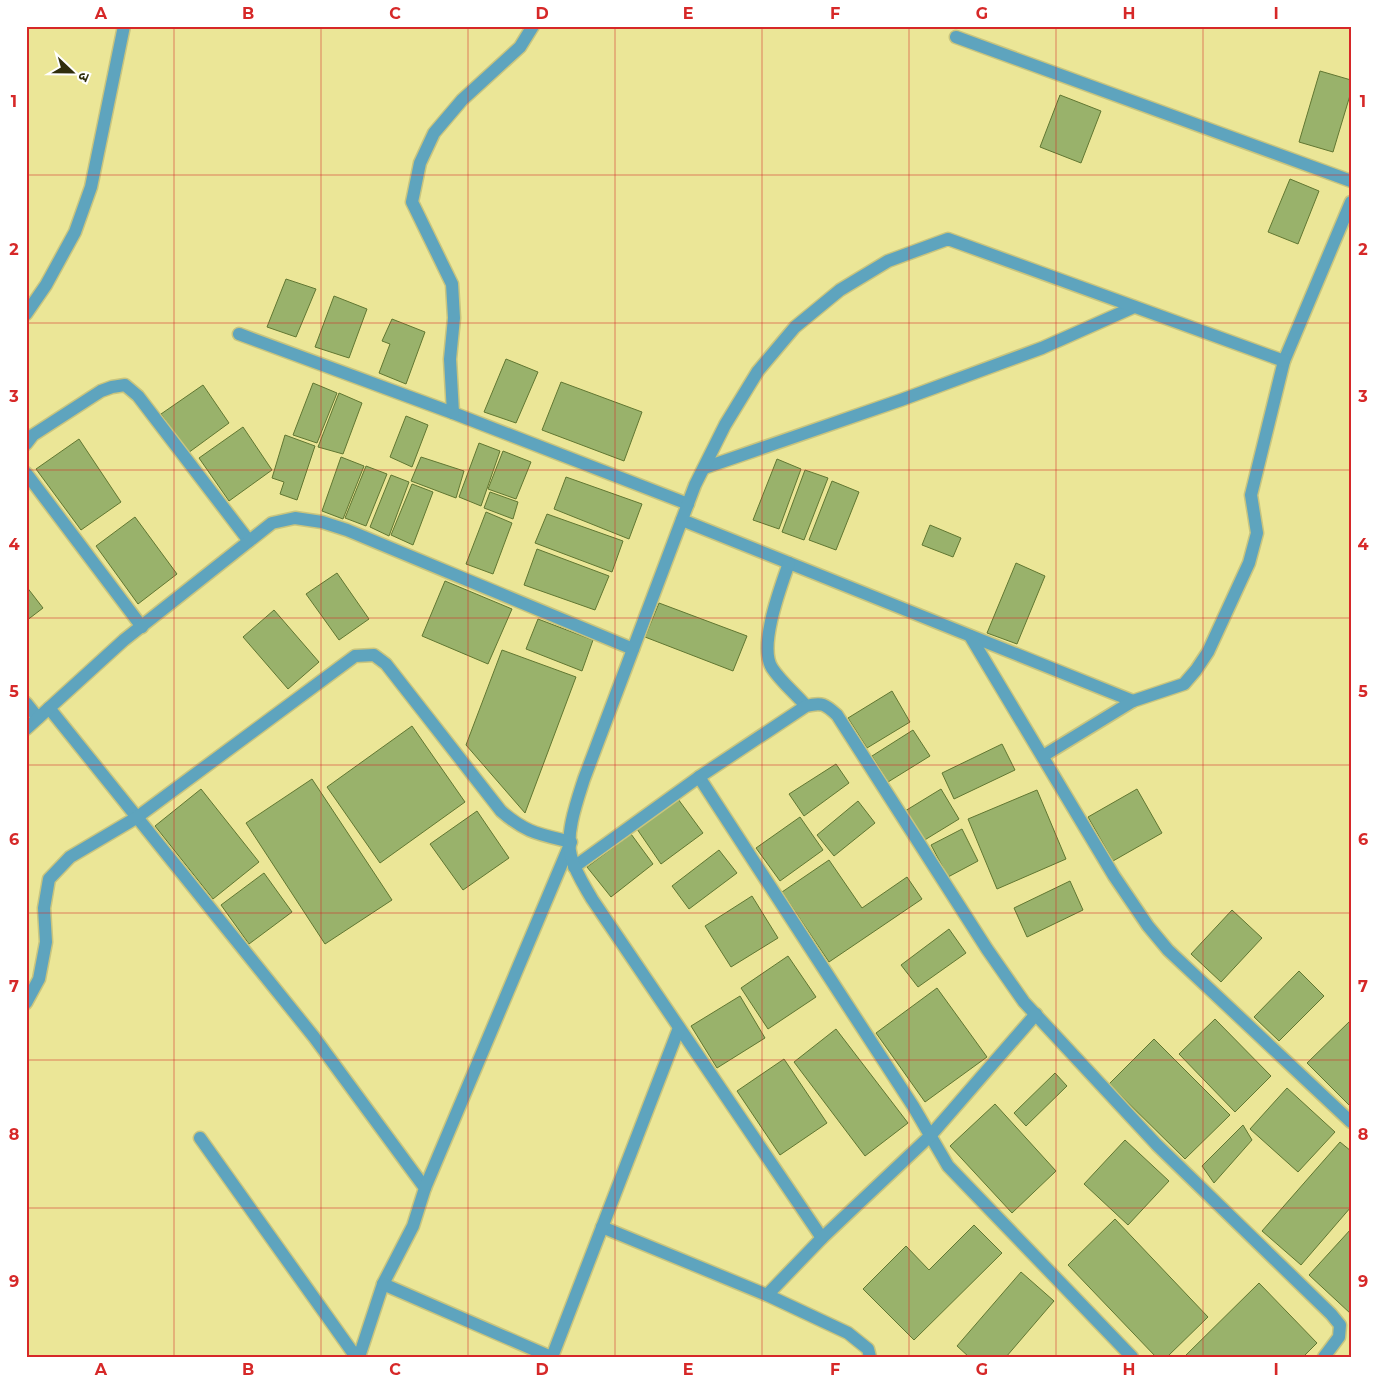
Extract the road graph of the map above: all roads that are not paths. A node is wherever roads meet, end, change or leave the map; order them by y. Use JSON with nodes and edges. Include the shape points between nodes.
{"nodes":[{"id":1,"x":124,"y":26,"type":"edge"},
{"id":2,"x":533,"y":26,"type":"edge"},
{"id":3,"x":956,"y":38,"type":"dead end"},
{"id":4,"x":1351,"y":181,"type":"edge"},
{"id":5,"x":1351,"y":202,"type":"edge"},
{"id":6,"x":1134,"y":307,"type":"junction"},
{"id":7,"x":26,"y":314,"type":"edge"},
{"id":8,"x":239,"y":334,"type":"dead end"},
{"id":9,"x":1284,"y":361,"type":"junction"},
{"id":10,"x":453,"y":412,"type":"junction"},
{"id":11,"x":26,"y":444,"type":"edge"},
{"id":12,"x":704,"y":468,"type":"junction"},
{"id":13,"x":26,"y":473,"type":"edge"},
{"id":14,"x":688,"y":504,"type":"junction"},
{"id":15,"x":682,"y":520,"type":"junction"},
{"id":16,"x":249,"y":541,"type":"junction"},
{"id":17,"x":789,"y":563,"type":"junction"},
{"id":18,"x":142,"y":626,"type":"junction"},
{"id":19,"x":970,"y":636,"type":"junction"},
{"id":20,"x":633,"y":649,"type":"junction"},
{"id":21,"x":1133,"y":701,"type":"junction"},
{"id":22,"x":26,"y":703,"type":"edge"},
{"id":23,"x":806,"y":706,"type":"junction"},
{"id":24,"x":49,"y":708,"type":"junction"},
{"id":25,"x":38,"y":718,"type":"junction"},
{"id":26,"x":26,"y":729,"type":"edge"},
{"id":27,"x":1042,"y":756,"type":"junction"},
{"id":28,"x":699,"y":777,"type":"junction"},
{"id":29,"x":136,"y":818,"type":"junction"},
{"id":30,"x":570,"y":842,"type":"junction"},
{"id":31,"x":574,"y":866,"type":"junction"},
{"id":32,"x":26,"y":1003,"type":"edge"},
{"id":33,"x":1036,"y":1014,"type":"junction"},
{"id":34,"x":679,"y":1028,"type":"junction"},
{"id":35,"x":1351,"y":1122,"type":"edge"},
{"id":36,"x":930,"y":1136,"type":"junction"},
{"id":37,"x":200,"y":1138,"type":"dead end"},
{"id":38,"x":425,"y":1188,"type":"junction"},
{"id":39,"x":602,"y":1227,"type":"junction"},
{"id":40,"x":822,"y":1238,"type":"junction"},
{"id":41,"x":383,"y":1284,"type":"junction"},
{"id":42,"x":767,"y":1295,"type":"junction"},
{"id":43,"x":1328,"y":1355,"type":"edge"},
{"id":44,"x":358,"y":1357,"type":"edge"},
{"id":45,"x":551,"y":1357,"type":"edge"},
{"id":46,"x":870,"y":1357,"type":"edge"},
{"id":47,"x":1132,"y":1357,"type":"edge"}],
"edges":[{"from":1,"to":7,"type":"street","via":[[91,187],[75,232],[46,286]]},
{"from":2,"to":10,"type":"street","via":[[520,47],[462,100],[434,133],[420,163],[412,202],[452,284],[454,318],[450,359]]},
{"from":3,"to":4,"type":"street"},
{"from":5,"to":9,"type":"street"},
{"from":6,"to":9,"type":"street"},
{"from":6,"to":12,"type":"street","via":[[1042,348]]},
{"from":6,"to":12,"type":"street","via":[[948,239],[888,261],[840,290],[795,327],[758,371],[725,425]]},
{"from":8,"to":10,"type":"street"},
{"from":9,"to":21,"type":"street","via":[[1251,495],[1257,533],[1249,562],[1208,652],[1196,670],[1184,684]]},
{"from":10,"to":14,"type":"street"},
{"from":11,"to":16,"type":"street","via":[[33,435],[101,391],[125,385],[138,396]]},
{"from":12,"to":14,"type":"street"},
{"from":13,"to":18,"type":"street"},
{"from":14,"to":15,"type":"street"},
{"from":15,"to":17,"type":"street"},
{"from":15,"to":20,"type":"street"},
{"from":16,"to":18,"type":"street"},
{"from":16,"to":20,"type":"street","via":[[272,522],[294,518],[322,522]]},
{"from":17,"to":19,"type":"street"},
{"from":17,"to":23,"type":"street","via":[[770,622],[768,649],[771,667]]},
{"from":18,"to":24,"type":"street"},
{"from":19,"to":21,"type":"street"},
{"from":19,"to":27,"type":"street"},
{"from":20,"to":30,"type":"street","via":[[579,796]]},
{"from":21,"to":27,"type":"street"},
{"from":22,"to":25,"type":"street"},
{"from":23,"to":28,"type":"street"},
{"from":23,"to":33,"type":"street","via":[[818,703],[828,706],[837,715],[987,950]]},
{"from":24,"to":25,"type":"street"},
{"from":24,"to":29,"type":"street"},
{"from":25,"to":26,"type":"street"},
{"from":27,"to":35,"type":"street","via":[[1114,876],[1168,950]]},
{"from":28,"to":31,"type":"street"},
{"from":28,"to":36,"type":"street"},
{"from":29,"to":30,"type":"street","via":[[355,656],[374,655],[386,664],[501,811],[531,832]]},
{"from":29,"to":32,"type":"street","via":[[70,857],[49,879],[44,908],[46,942],[39,979]]},
{"from":29,"to":38,"type":"street","via":[[314,1037]]},
{"from":30,"to":31,"type":"street"},
{"from":30,"to":38,"type":"street"},
{"from":31,"to":34,"type":"street","via":[[592,899]]},
{"from":33,"to":36,"type":"street"},
{"from":33,"to":43,"type":"street","via":[[1157,1145],[1331,1314],[1340,1325],[1339,1338]]},
{"from":34,"to":39,"type":"street"},
{"from":34,"to":40,"type":"street"},
{"from":36,"to":40,"type":"street"},
{"from":36,"to":47,"type":"street","via":[[948,1166]]},
{"from":37,"to":44,"type":"street"},
{"from":38,"to":41,"type":"street","via":[[413,1226]]},
{"from":39,"to":42,"type":"street"},
{"from":39,"to":45,"type":"street"},
{"from":40,"to":42,"type":"street"},
{"from":41,"to":44,"type":"street"},
{"from":41,"to":45,"type":"street"},
{"from":42,"to":46,"type":"street","via":[[848,1333],[868,1349]]}]}
